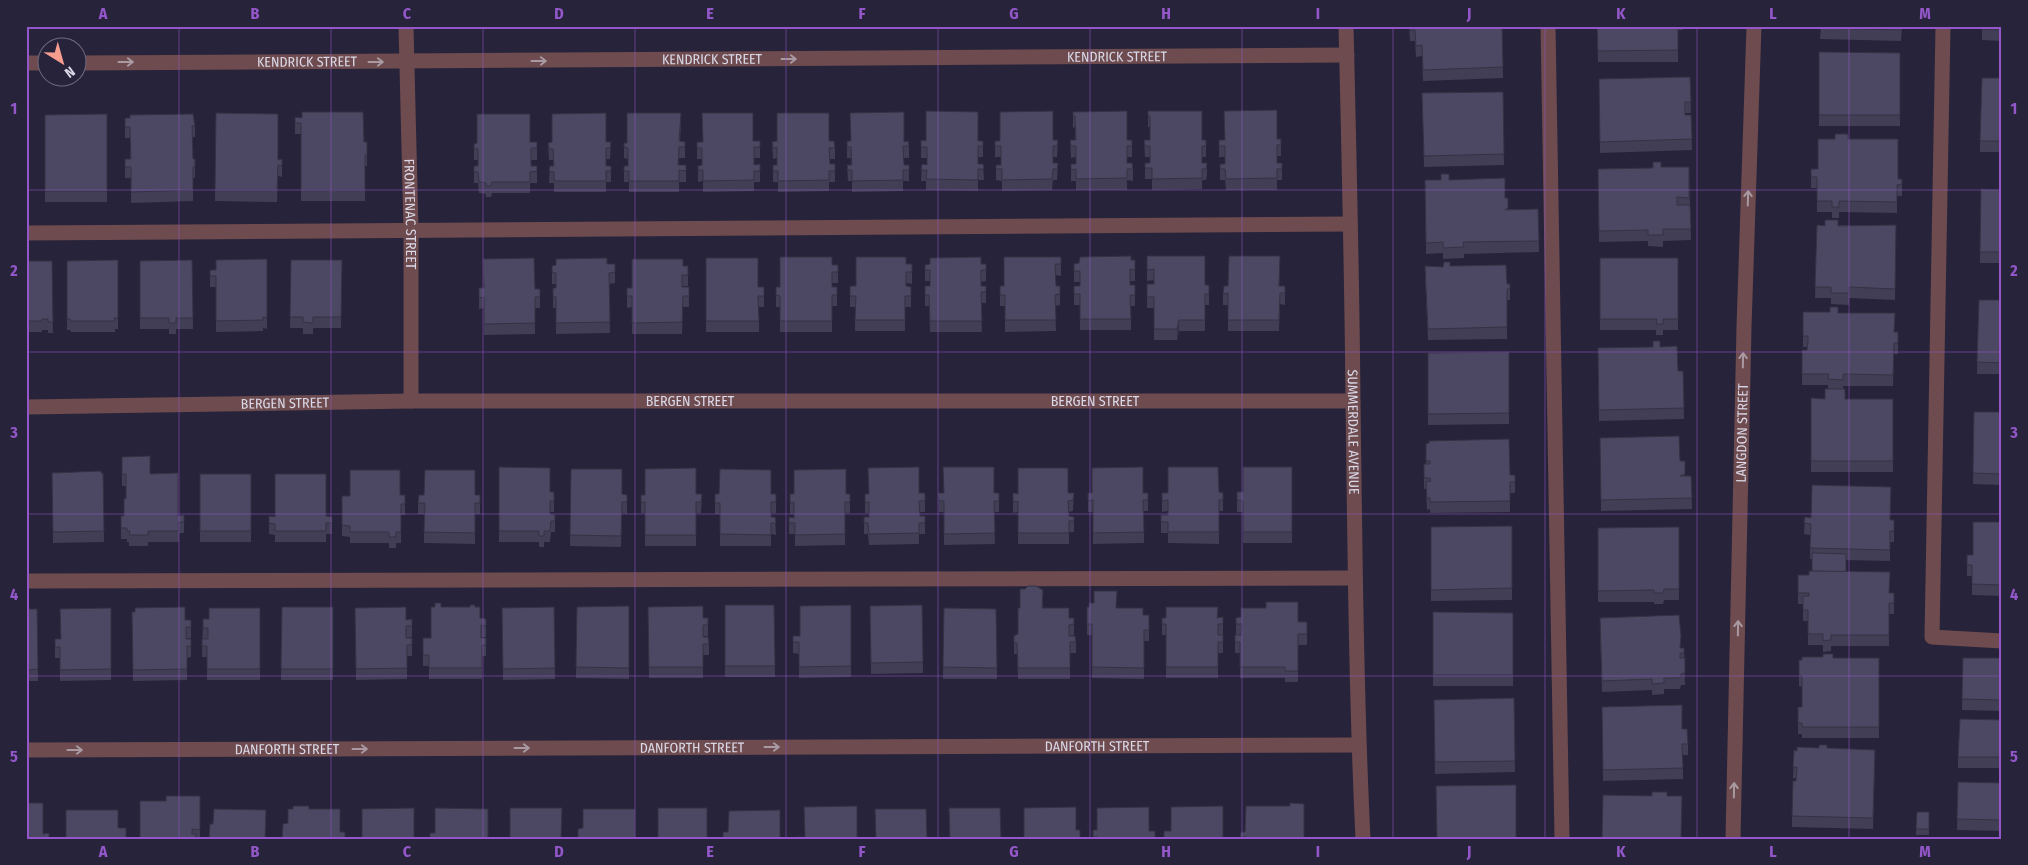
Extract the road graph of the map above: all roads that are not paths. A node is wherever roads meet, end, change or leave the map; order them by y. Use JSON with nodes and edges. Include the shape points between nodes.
{"nodes":[{"id":1,"x":406,"y":26,"type":"edge"},
{"id":2,"x":1346,"y":26,"type":"edge"},
{"id":3,"x":1548,"y":26,"type":"edge"},
{"id":4,"x":1754,"y":26,"type":"edge"},
{"id":5,"x":1943,"y":26,"type":"edge"},
{"id":6,"x":1347,"y":55,"type":"junction"},
{"id":7,"x":88,"y":62,"type":"edge"},
{"id":8,"x":407,"y":62,"type":"junction"},
{"id":9,"x":1350,"y":224,"type":"junction"},
{"id":10,"x":411,"y":230,"type":"junction"},
{"id":11,"x":26,"y":233,"type":"edge"},
{"id":12,"x":411,"y":401,"type":"junction"},
{"id":13,"x":1353,"y":401,"type":"junction"},
{"id":14,"x":26,"y":406,"type":"edge"},
{"id":15,"x":1354,"y":578,"type":"junction"},
{"id":16,"x":26,"y":581,"type":"edge"},
{"id":17,"x":2002,"y":641,"type":"edge"},
{"id":18,"x":1358,"y":745,"type":"junction"},
{"id":19,"x":26,"y":750,"type":"edge"},
{"id":20,"x":1363,"y":839,"type":"edge"},
{"id":21,"x":1562,"y":839,"type":"edge"},
{"id":22,"x":1733,"y":839,"type":"edge"}],
"edges":[{"from":1,"to":8,"type":"street","name":"FRONTENAC STREET"},
{"from":2,"to":6,"type":"street","name":"SUMMERDALE AVENUE"},
{"from":3,"to":21,"type":"street"},
{"from":22,"to":4,"type":"street","name":"LANGDON STREET","one_way":true,"via":[[1743,337]]},
{"from":5,"to":17,"type":"street","via":[[1932,637]]},
{"from":8,"to":6,"type":"street","name":"KENDRICK STREET","one_way":true},
{"from":6,"to":9,"type":"street","name":"SUMMERDALE AVENUE"},
{"from":7,"to":8,"type":"street","name":"KENDRICK STREET","one_way":true},
{"from":8,"to":10,"type":"street","name":"FRONTENAC STREET"},
{"from":9,"to":10,"type":"street"},
{"from":9,"to":13,"type":"street","name":"SUMMERDALE AVENUE"},
{"from":10,"to":11,"type":"street"},
{"from":10,"to":12,"type":"street","name":"FRONTENAC STREET"},
{"from":12,"to":13,"type":"street","name":"BERGEN STREET"},
{"from":12,"to":14,"type":"street","name":"BERGEN STREET"},
{"from":13,"to":15,"type":"street","name":"SUMMERDALE AVENUE"},
{"from":15,"to":16,"type":"street"},
{"from":15,"to":18,"type":"street","name":"SUMMERDALE AVENUE"},
{"from":19,"to":18,"type":"street","name":"DANFORTH STREET","one_way":true},
{"from":18,"to":20,"type":"street","name":"SUMMERDALE AVENUE"}]}
